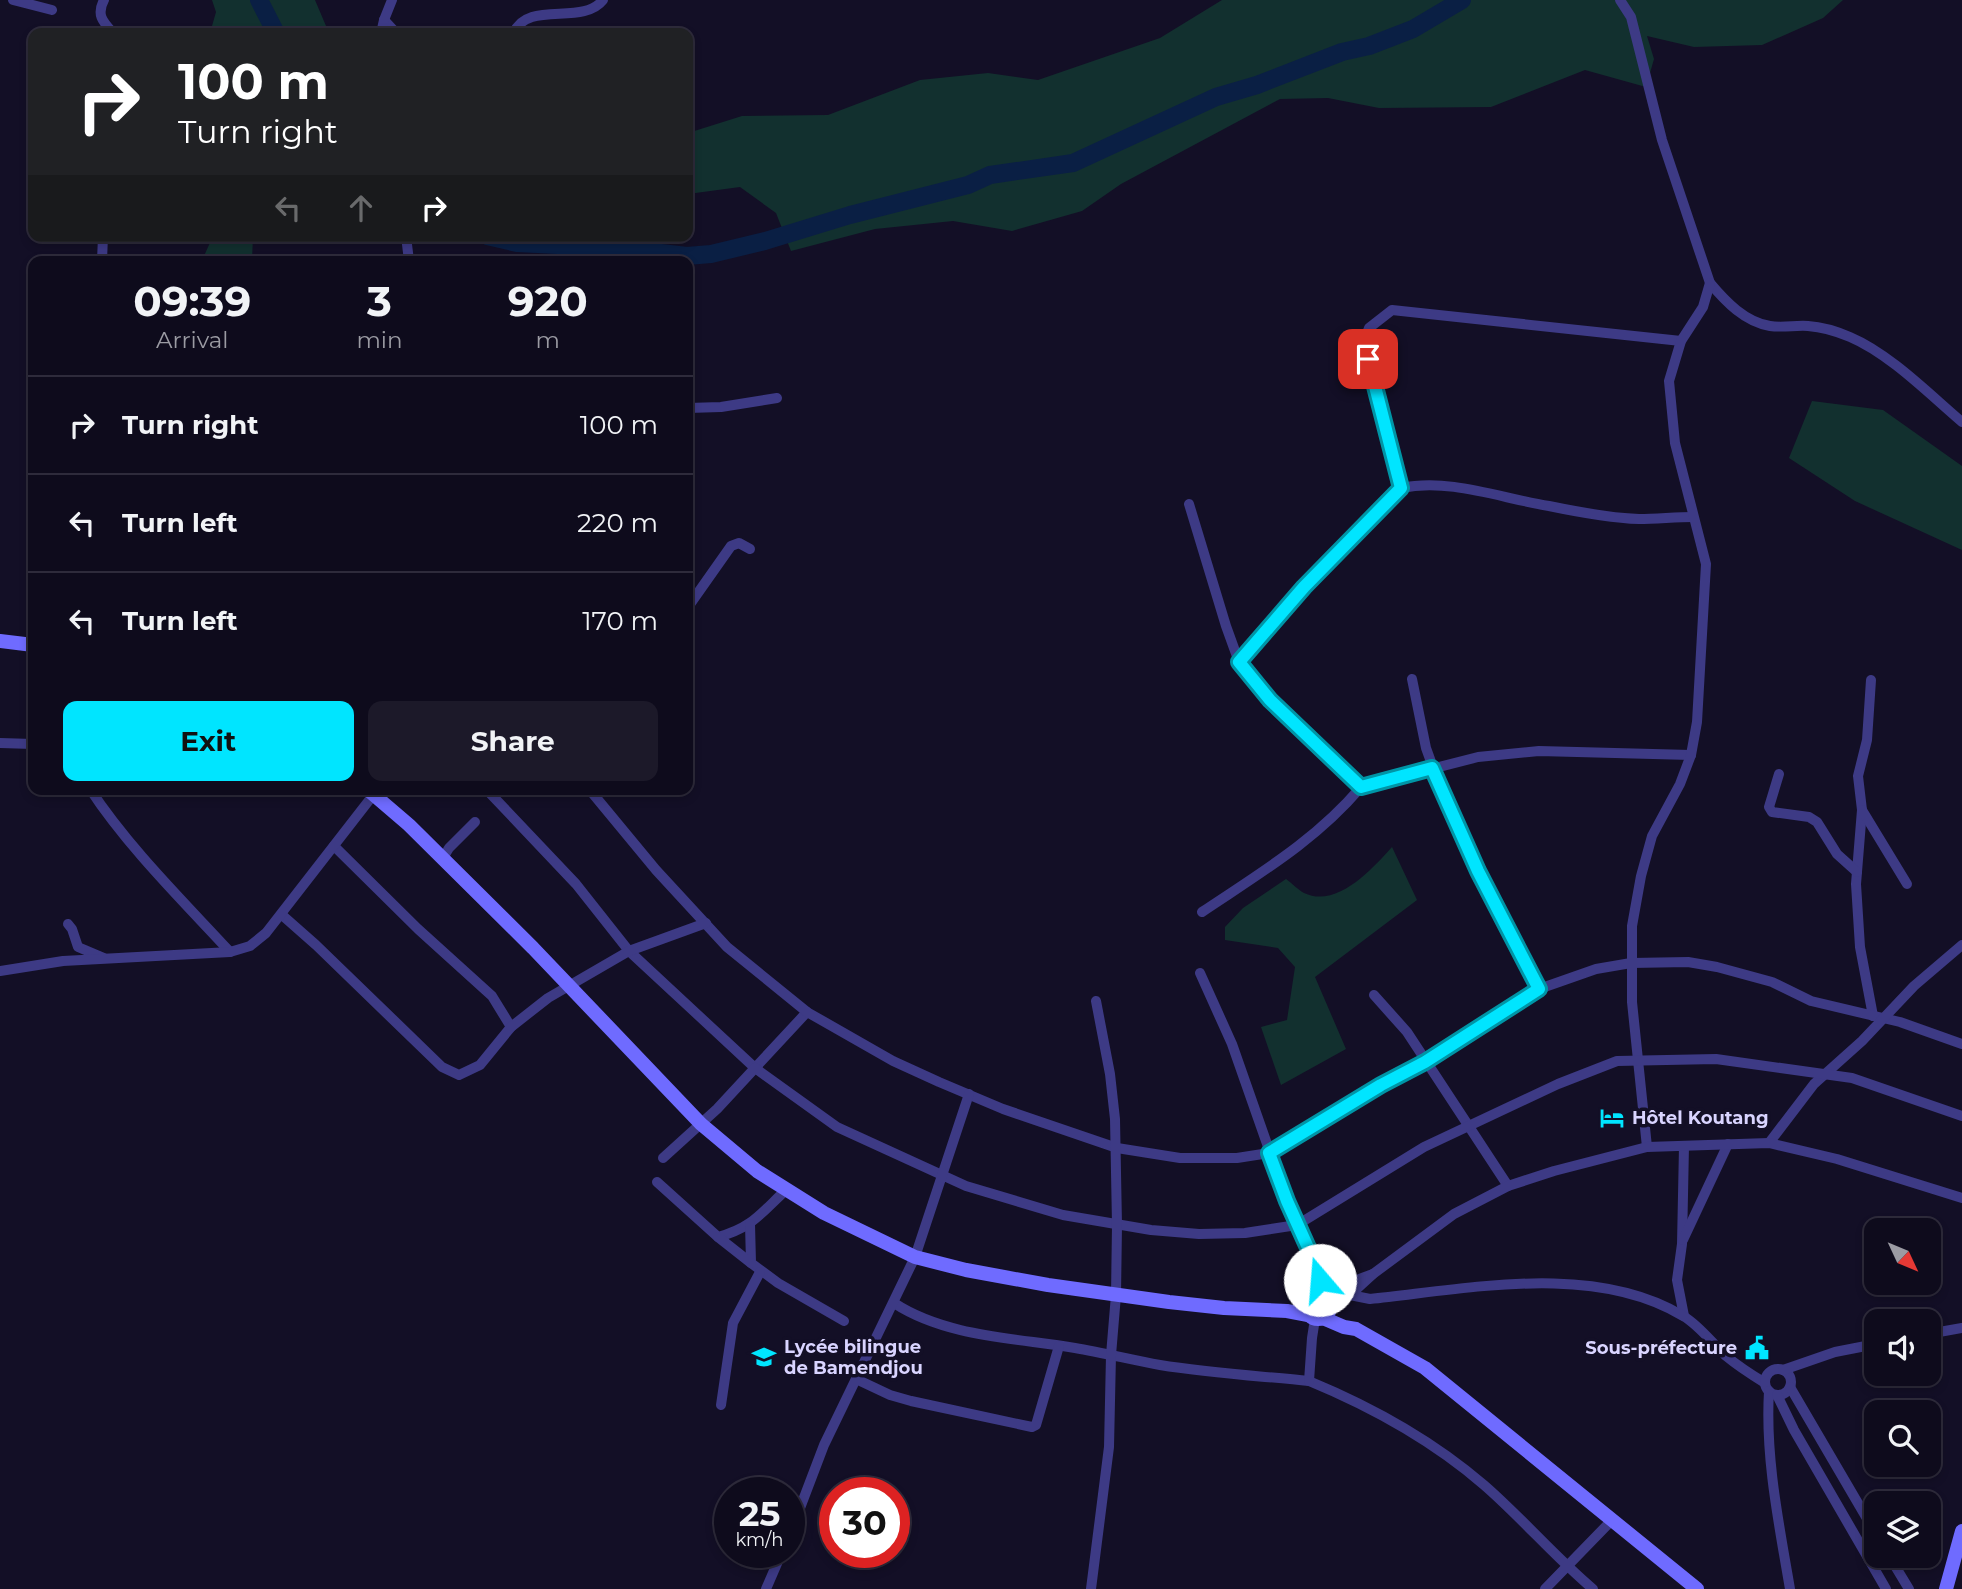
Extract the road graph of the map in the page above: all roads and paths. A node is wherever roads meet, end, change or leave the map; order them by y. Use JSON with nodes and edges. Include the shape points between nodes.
{"nodes":[{"id":1,"x":13,"y":0,"type":"edge"},
{"id":2,"x":104,"y":0,"type":"edge"},
{"id":3,"x":392,"y":0,"type":"edge"},
{"id":4,"x":603,"y":0,"type":"edge"},
{"id":5,"x":1620,"y":0,"type":"edge"},
{"id":6,"x":52,"y":10,"type":"dead end"},
{"id":7,"x":384,"y":20,"type":"junction"},
{"id":8,"x":108,"y":28,"type":"edge"},
{"id":9,"x":382,"y":28,"type":"edge"},
{"id":10,"x":391,"y":28,"type":"edge"},
{"id":11,"x":516,"y":28,"type":"edge"},
{"id":12,"x":1710,"y":283,"type":"junction"},
{"id":13,"x":1681,"y":341,"type":"junction"},
{"id":14,"x":777,"y":398,"type":"dead end"},
{"id":15,"x":693,"y":408,"type":"edge"},
{"id":16,"x":1962,"y":422,"type":"edge"},
{"id":17,"x":1401,"y":488,"type":"junction"},
{"id":18,"x":1189,"y":504,"type":"dead end"},
{"id":19,"x":1693,"y":517,"type":"junction"},
{"id":20,"x":750,"y":549,"type":"dead end"},
{"id":21,"x":693,"y":600,"type":"edge"},
{"id":22,"x":0,"y":641,"type":"edge"},
{"id":23,"x":28,"y":644,"type":"edge"},
{"id":24,"x":1239,"y":662,"type":"junction"},
{"id":25,"x":1412,"y":679,"type":"dead end"},
{"id":26,"x":1871,"y":680,"type":"dead end"},
{"id":27,"x":0,"y":743,"type":"edge"},
{"id":28,"x":28,"y":744,"type":"edge"},
{"id":29,"x":1691,"y":755,"type":"junction"},
{"id":30,"x":1432,"y":768,"type":"junction"},
{"id":31,"x":1779,"y":774,"type":"dead end"},
{"id":32,"x":1361,"y":787,"type":"junction"},
{"id":33,"x":94,"y":795,"type":"edge"},
{"id":34,"x":375,"y":795,"type":"edge"},
{"id":35,"x":379,"y":795,"type":"edge"},
{"id":36,"x":492,"y":795,"type":"edge"},
{"id":37,"x":594,"y":795,"type":"edge"},
{"id":38,"x":1862,"y":810,"type":"junction"},
{"id":39,"x":475,"y":822,"type":"dead end"},
{"id":40,"x":334,"y":846,"type":"junction"},
{"id":41,"x":443,"y":858,"type":"junction"},
{"id":42,"x":1857,"y":872,"type":"junction"},
{"id":43,"x":1907,"y":884,"type":"dead end"},
{"id":44,"x":1202,"y":912,"type":"dead end"},
{"id":45,"x":282,"y":915,"type":"junction"},
{"id":46,"x":706,"y":923,"type":"junction"},
{"id":47,"x":68,"y":924,"type":"dead end"},
{"id":48,"x":1962,"y":945,"type":"edge"},
{"id":49,"x":629,"y":951,"type":"junction"},
{"id":50,"x":230,"y":952,"type":"junction"},
{"id":51,"x":108,"y":959,"type":"junction"},
{"id":52,"x":1631,"y":963,"type":"junction"},
{"id":53,"x":2,"y":969,"type":"edge"},
{"id":54,"x":1782,"y":972,"type":"dead end"},
{"id":55,"x":1200,"y":973,"type":"dead end"},
{"id":56,"x":1772,"y":982,"type":"junction"},
{"id":57,"x":569,"y":985,"type":"junction"},
{"id":58,"x":1539,"y":989,"type":"junction"},
{"id":59,"x":1374,"y":995,"type":"dead end"},
{"id":60,"x":1096,"y":1001,"type":"dead end"},
{"id":61,"x":807,"y":1012,"type":"junction"},
{"id":62,"x":1878,"y":1017,"type":"junction"},
{"id":63,"x":511,"y":1027,"type":"junction"},
{"id":64,"x":1962,"y":1044,"type":"edge"},
{"id":65,"x":1639,"y":1060,"type":"junction"},
{"id":66,"x":1425,"y":1062,"type":"junction"},
{"id":67,"x":755,"y":1068,"type":"junction"},
{"id":68,"x":1825,"y":1074,"type":"junction"},
{"id":69,"x":968,"y":1094,"type":"junction"},
{"id":70,"x":1962,"y":1116,"type":"edge"},
{"id":71,"x":701,"y":1124,"type":"junction"},
{"id":72,"x":1469,"y":1125,"type":"junction"},
{"id":73,"x":1769,"y":1143,"type":"junction"},
{"id":74,"x":1728,"y":1144,"type":"junction"},
{"id":75,"x":1684,"y":1146,"type":"junction"},
{"id":76,"x":1647,"y":1147,"type":"junction"},
{"id":77,"x":1117,"y":1148,"type":"junction"},
{"id":78,"x":1269,"y":1153,"type":"junction"},
{"id":79,"x":663,"y":1158,"type":"dead end"},
{"id":80,"x":941,"y":1174,"type":"junction"},
{"id":81,"x":657,"y":1182,"type":"dead end"},
{"id":82,"x":1508,"y":1186,"type":"junction"},
{"id":83,"x":786,"y":1191,"type":"junction"},
{"id":84,"x":1962,"y":1198,"type":"edge"},
{"id":85,"x":750,"y":1224,"type":"junction"},
{"id":86,"x":1117,"y":1225,"type":"junction"},
{"id":87,"x":1297,"y":1225,"type":"junction"},
{"id":88,"x":718,"y":1237,"type":"junction"},
{"id":89,"x":1682,"y":1244,"type":"junction"},
{"id":90,"x":915,"y":1258,"type":"junction"},
{"id":91,"x":751,"y":1263,"type":"junction"},
{"id":92,"x":760,"y":1272,"type":"junction"},
{"id":93,"x":1373,"y":1274,"type":"junction"},
{"id":94,"x":1342,"y":1287,"type":"junction"},
{"id":95,"x":1116,"y":1295,"type":"junction"},
{"id":96,"x":1350,"y":1296,"type":"junction"},
{"id":97,"x":894,"y":1303,"type":"junction"},
{"id":98,"x":1320,"y":1308,"type":"junction"},
{"id":99,"x":1684,"y":1316,"type":"junction"},
{"id":100,"x":844,"y":1321,"type":"dead end"},
{"id":101,"x":1962,"y":1328,"type":"edge"},
{"id":102,"x":1941,"y":1332,"type":"edge"},
{"id":103,"x":1059,"y":1346,"type":"junction"},
{"id":104,"x":1864,"y":1346,"type":"edge"},
{"id":105,"x":1111,"y":1356,"type":"junction"},
{"id":106,"x":1783,"y":1370,"type":"junction"},
{"id":107,"x":856,"y":1379,"type":"junction"},
{"id":108,"x":1310,"y":1381,"type":"junction"},
{"id":109,"x":1790,"y":1387,"type":"junction"},
{"id":110,"x":1770,"y":1390,"type":"junction"},
{"id":111,"x":721,"y":1405,"type":"dead end"},
{"id":112,"x":805,"y":1495,"type":"edge"},
{"id":113,"x":1864,"y":1513,"type":"edge"},
{"id":114,"x":1613,"y":1519,"type":"junction"},
{"id":115,"x":1962,"y":1531,"type":"edge"},
{"id":116,"x":1567,"y":1565,"type":"junction"},
{"id":117,"x":775,"y":1568,"type":"edge"},
{"id":118,"x":1896,"y":1568,"type":"edge"},
{"id":119,"x":1900,"y":1576,"type":"junction"},
{"id":120,"x":1884,"y":1588,"type":"edge"},
{"id":121,"x":766,"y":1589,"type":"edge"},
{"id":122,"x":1091,"y":1589,"type":"edge"},
{"id":123,"x":1545,"y":1589,"type":"edge"},
{"id":124,"x":1593,"y":1589,"type":"edge"},
{"id":125,"x":1697,"y":1589,"type":"edge"},
{"id":126,"x":1790,"y":1589,"type":"edge"},
{"id":127,"x":1909,"y":1589,"type":"edge"},
{"id":128,"x":1946,"y":1589,"type":"edge"}],
"edges":[{"from":1,"to":6,"type":"street"},
{"from":2,"to":8,"type":"street","via":[[100,20]]},
{"from":3,"to":7,"type":"street"},
{"from":4,"to":11,"type":"street","via":[[588,11],[527,18]]},
{"from":5,"to":12,"type":"street","via":[[1631,17],[1662,140]]},
{"from":7,"to":9,"type":"street"},
{"from":7,"to":10,"type":"street"},
{"from":12,"to":13,"type":"street","via":[[1703,307]]},
{"from":12,"to":16,"type":"street","via":[[1752,320],[1771,326],[1832,329],[1854,339]]},
{"from":13,"to":17,"type":"street","via":[[1392,310],[1369,328],[1364,341]]},
{"from":13,"to":19,"type":"street","via":[[1669,381],[1675,443]]},
{"from":14,"to":15,"type":"street"},
{"from":17,"to":19,"type":"street","via":[[1443,486],[1638,519]]},
{"from":17,"to":24,"type":"street","via":[[1304,587]]},
{"from":18,"to":24,"type":"street"},
{"from":19,"to":29,"type":"street","via":[[1706,564]]},
{"from":20,"to":21,"type":"street","via":[[739,543],[730,546]]},
{"from":22,"to":23,"type":"main road"},
{"from":24,"to":32,"type":"street","via":[[1270,700]]},
{"from":25,"to":30,"type":"street"},
{"from":26,"to":38,"type":"street","via":[[1867,740],[1858,776]]},
{"from":27,"to":28,"type":"street"},
{"from":29,"to":30,"type":"street","via":[[1539,751],[1478,757]]},
{"from":29,"to":52,"type":"street","via":[[1648,851],[1632,926]]},
{"from":30,"to":32,"type":"street"},
{"from":30,"to":58,"type":"street"},
{"from":31,"to":42,"type":"street","via":[[1769,807],[1772,812],[1817,822],[1837,854]]},
{"from":32,"to":44,"type":"street","via":[[1275,865]]},
{"from":33,"to":50,"type":"street"},
{"from":34,"to":40,"type":"street"},
{"from":35,"to":41,"type":"main road"},
{"from":36,"to":49,"type":"street","via":[[576,884]]},
{"from":37,"to":46,"type":"street"},
{"from":38,"to":42,"type":"street"},
{"from":38,"to":43,"type":"street"},
{"from":39,"to":41,"type":"street"},
{"from":40,"to":45,"type":"street"},
{"from":40,"to":63,"type":"street","via":[[492,996]]},
{"from":41,"to":57,"type":"main road"},
{"from":42,"to":62,"type":"street","via":[[1860,947]]},
{"from":45,"to":50,"type":"street","via":[[260,940]]},
{"from":45,"to":63,"type":"street","via":[[450,1072],[459,1074],[480,1065]]},
{"from":46,"to":49,"type":"street"},
{"from":46,"to":61,"type":"street","via":[[743,962]]},
{"from":47,"to":51,"type":"street","via":[[78,947]]},
{"from":48,"to":62,"type":"street"},
{"from":49,"to":57,"type":"street"},
{"from":49,"to":67,"type":"street"},
{"from":50,"to":51,"type":"street"},
{"from":51,"to":53,"type":"street"},
{"from":52,"to":56,"type":"street","via":[[1688,962]]},
{"from":52,"to":58,"type":"street","via":[[1596,969]]},
{"from":52,"to":65,"type":"street"},
{"from":54,"to":56,"type":"street"},
{"from":55,"to":78,"type":"street","via":[[1231,1044]]},
{"from":56,"to":62,"type":"street","via":[[1811,1001]]},
{"from":57,"to":63,"type":"street"},
{"from":57,"to":71,"type":"main road"},
{"from":58,"to":66,"type":"street"},
{"from":59,"to":66,"type":"street","via":[[1395,1016]]},
{"from":60,"to":77,"type":"street","via":[[1110,1074]]},
{"from":61,"to":67,"type":"street"},
{"from":61,"to":69,"type":"street","via":[[893,1060]]},
{"from":62,"to":64,"type":"street"},
{"from":62,"to":68,"type":"street","via":[[1862,1041]]},
{"from":65,"to":68,"type":"street","via":[[1716,1059]]},
{"from":65,"to":72,"type":"street","via":[[1596,1068]]},
{"from":65,"to":76,"type":"street"},
{"from":66,"to":72,"type":"street"},
{"from":66,"to":78,"type":"street"},
{"from":67,"to":71,"type":"street"},
{"from":67,"to":80,"type":"street","via":[[837,1127]]},
{"from":68,"to":70,"type":"street","via":[[1852,1078]]},
{"from":68,"to":73,"type":"street"},
{"from":69,"to":77,"type":"street"},
{"from":69,"to":80,"type":"street"},
{"from":71,"to":79,"type":"street"},
{"from":71,"to":83,"type":"main road"},
{"from":72,"to":82,"type":"street"},
{"from":72,"to":87,"type":"street","via":[[1424,1147]]},
{"from":73,"to":74,"type":"street"},
{"from":73,"to":84,"type":"street"},
{"from":74,"to":75,"type":"street"},
{"from":74,"to":89,"type":"street"},
{"from":75,"to":76,"type":"street"},
{"from":75,"to":89,"type":"street"},
{"from":76,"to":82,"type":"street"},
{"from":77,"to":78,"type":"street","via":[[1180,1157],[1237,1158]]},
{"from":77,"to":86,"type":"street"},
{"from":78,"to":87,"type":"street"},
{"from":80,"to":86,"type":"street","via":[[1052,1212]]},
{"from":80,"to":90,"type":"street"},
{"from":81,"to":88,"type":"street"},
{"from":82,"to":93,"type":"street","via":[[1454,1214]]},
{"from":83,"to":85,"type":"street"},
{"from":83,"to":90,"type":"main road"},
{"from":85,"to":88,"type":"street"},
{"from":85,"to":91,"type":"street"},
{"from":86,"to":87,"type":"street","via":[[1199,1234]]},
{"from":86,"to":95,"type":"street"},
{"from":87,"to":98,"type":"street","via":[[1314,1261]]},
{"from":88,"to":91,"type":"street"},
{"from":89,"to":99,"type":"street","via":[[1677,1280]]},
{"from":90,"to":95,"type":"main road"},
{"from":90,"to":97,"type":"street"},
{"from":91,"to":92,"type":"street"},
{"from":92,"to":100,"type":"street"},
{"from":92,"to":111,"type":"street","via":[[733,1323]]},
{"from":93,"to":94,"type":"street"},
{"from":93,"to":96,"type":"street"},
{"from":94,"to":96,"type":"street"},
{"from":94,"to":98,"type":"street"},
{"from":95,"to":98,"type":"main road","via":[[1224,1308]]},
{"from":95,"to":105,"type":"street"},
{"from":96,"to":98,"type":"street"},
{"from":96,"to":99,"type":"street","via":[[1370,1299],[1501,1284],[1581,1285],[1634,1296]]},
{"from":97,"to":103,"type":"street","via":[[936,1323]]},
{"from":97,"to":107,"type":"street"},
{"from":98,"to":108,"type":"street","via":[[1312,1338]]},
{"from":98,"to":114,"type":"main road","via":[[1344,1327],[1356,1329],[1425,1368]]},
{"from":99,"to":110,"type":"street"},
{"from":101,"to":102,"type":"street"},
{"from":103,"to":105,"type":"street"},
{"from":103,"to":107,"type":"street","via":[[1032,1427],[911,1401]]},
{"from":104,"to":106,"type":"street"},
{"from":105,"to":108,"type":"street"},
{"from":105,"to":122,"type":"street","via":[[1109,1447]]},
{"from":106,"to":109,"type":"street","via":[[1789,1375]]},
{"from":106,"to":110,"type":"street","via":[[1770,1371]]},
{"from":107,"to":112,"type":"street"},
{"from":108,"to":116,"type":"street","via":[[1372,1409],[1440,1450]]},
{"from":109,"to":110,"type":"street","via":[[1784,1393]]},
{"from":109,"to":113,"type":"street"},
{"from":110,"to":120,"type":"street"},
{"from":110,"to":126,"type":"street","via":[[1767,1411],[1772,1466]]},
{"from":114,"to":116,"type":"street"},
{"from":114,"to":125,"type":"main road"},
{"from":115,"to":128,"type":"main road"},
{"from":116,"to":123,"type":"street"},
{"from":116,"to":124,"type":"street"},
{"from":117,"to":121,"type":"street"},
{"from":118,"to":119,"type":"street"},
{"from":119,"to":120,"type":"street"},
{"from":119,"to":127,"type":"street"}]}
